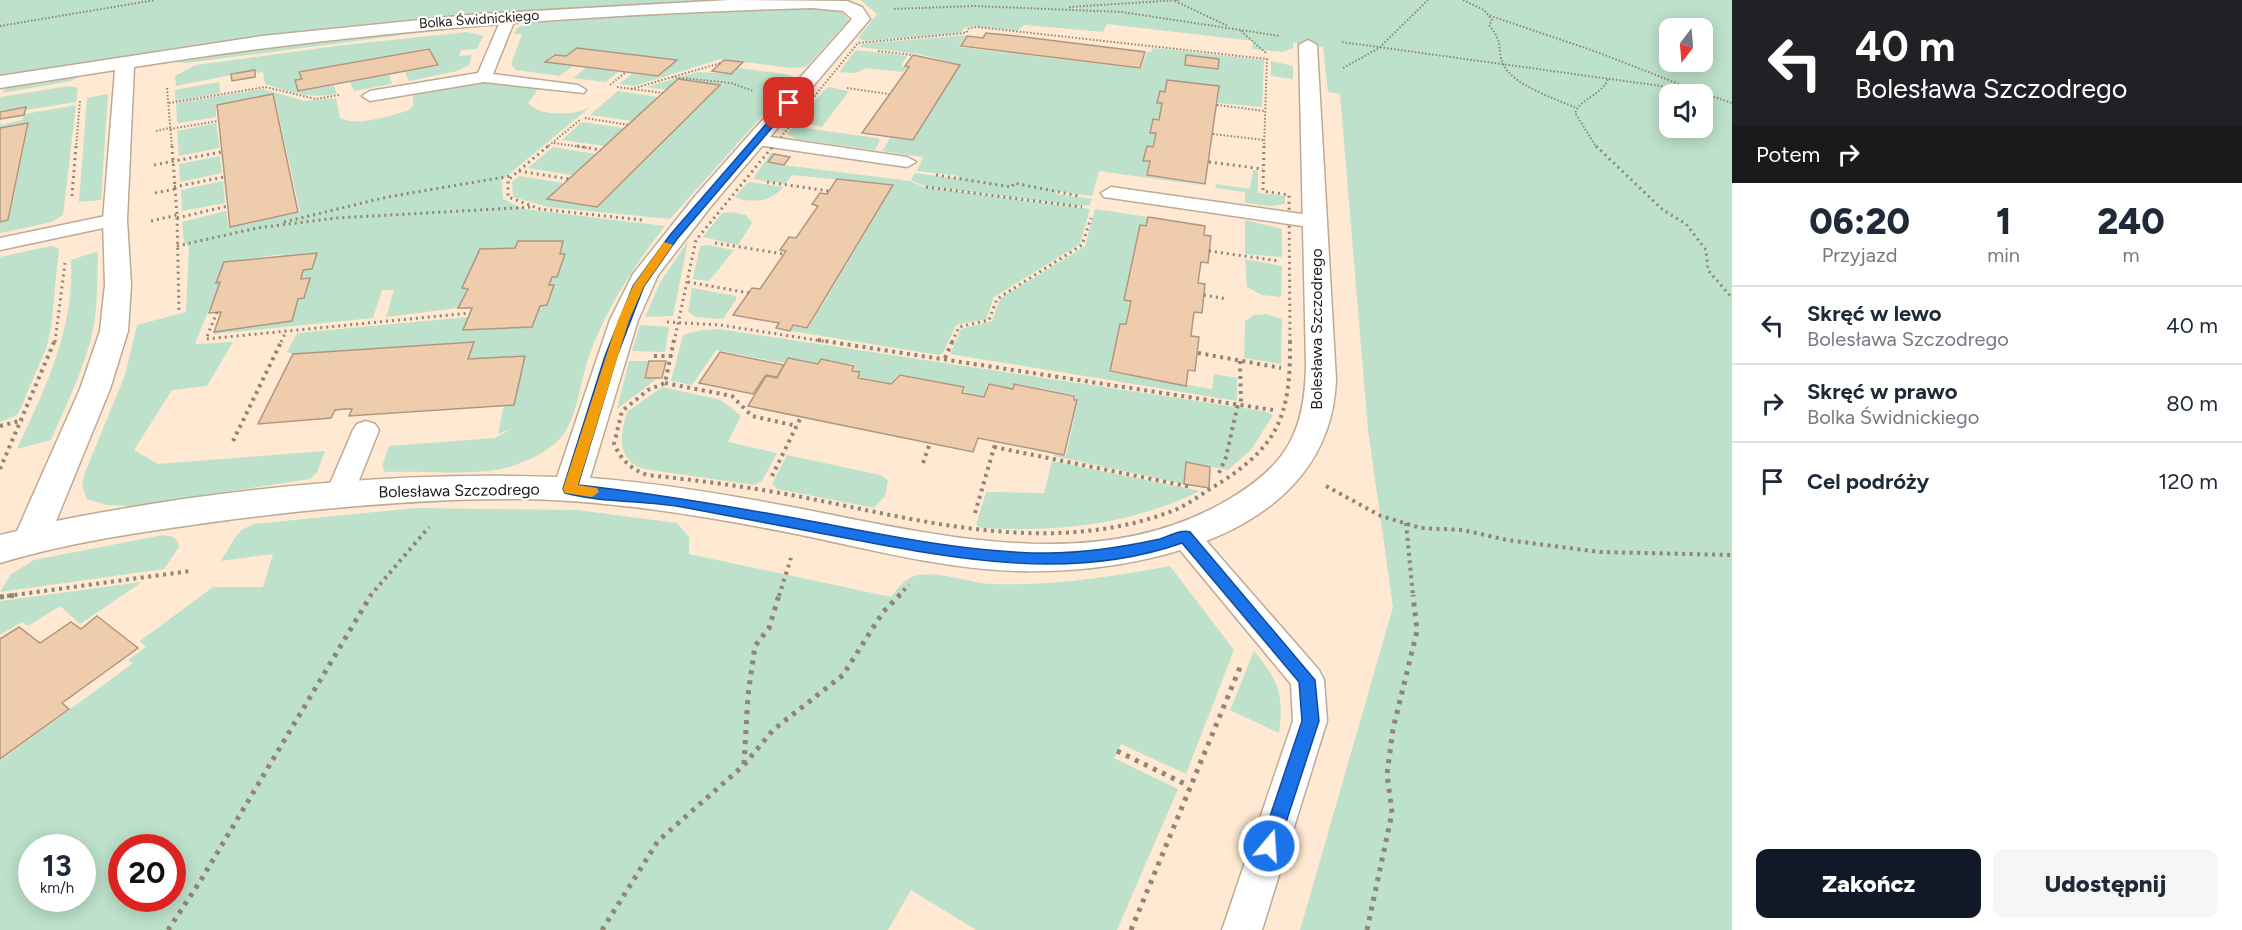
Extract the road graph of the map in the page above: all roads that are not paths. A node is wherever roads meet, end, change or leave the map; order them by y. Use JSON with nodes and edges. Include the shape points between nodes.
{"nodes":[{"id":1,"x":509,"y":17,"type":"junction"},
{"id":2,"x":1308,"y":52,"type":"road end"},
{"id":3,"x":125,"y":63,"type":"junction"},
{"id":4,"x":484,"y":77,"type":"junction"},
{"id":5,"x":0,"y":82,"type":"edge"},
{"id":6,"x":578,"y":90,"type":"dead end"},
{"id":7,"x":370,"y":96,"type":"dead end"},
{"id":8,"x":766,"y":141,"type":"junction"},
{"id":9,"x":907,"y":166,"type":"road end"},
{"id":10,"x":1112,"y":193,"type":"dead end"},
{"id":11,"x":115,"y":220,"type":"junction"},
{"id":12,"x":1302,"y":220,"type":"junction"},
{"id":13,"x":0,"y":244,"type":"edge"},
{"id":14,"x":366,"y":430,"type":"dead end"},
{"id":15,"x":570,"y":489,"type":"junction"},
{"id":16,"x":340,"y":493,"type":"junction"},
{"id":17,"x":1185,"y":536,"type":"junction"},
{"id":18,"x":31,"y":539,"type":"junction"},
{"id":19,"x":0,"y":549,"type":"edge"},
{"id":20,"x":1242,"y":930,"type":"edge"}],
"edges":[{"from":1,"to":3,"type":"street","name":"Bolka Świdnickiego","via":[[335,32]]},
{"from":1,"to":4,"type":"lane"},
{"from":1,"to":8,"type":"street","name":"Bolka Świdnickiego","via":[[800,3],[833,4],[856,11],[861,19],[776,117]]},
{"from":2,"to":12,"type":"street","name":"Bolesława Szczodrego"},
{"from":3,"to":5,"type":"street","name":"Bolka Świdnickiego"},
{"from":3,"to":11,"type":"street"},
{"from":4,"to":6,"type":"lane"},
{"from":4,"to":7,"type":"lane"},
{"from":8,"to":9,"type":"lane"},
{"from":8,"to":15,"type":"street","via":[[690,232],[646,274],[624,320]]},
{"from":10,"to":12,"type":"lane"},
{"from":11,"to":13,"type":"lane"},
{"from":11,"to":18,"type":"street","via":[[118,285],[114,331],[95,389]]},
{"from":12,"to":17,"type":"street","name":"Bolesława Szczodrego","via":[[1318,406],[1315,426],[1291,468],[1262,495]]},
{"from":14,"to":16,"type":"lane"},
{"from":15,"to":16,"type":"street","name":"Bolesława Szczodrego","via":[[487,487]]},
{"from":15,"to":17,"type":"street","name":"Bolesława Szczodrego","via":[[674,500],[932,549],[1016,559],[1112,554]]},
{"from":16,"to":18,"type":"street","name":"Bolesława Szczodrego","via":[[131,521]]},
{"from":17,"to":20,"type":"lane","via":[[1307,680],[1311,700],[1310,721]]},
{"from":18,"to":19,"type":"street","name":"Bolesława Szczodrego"}]}
